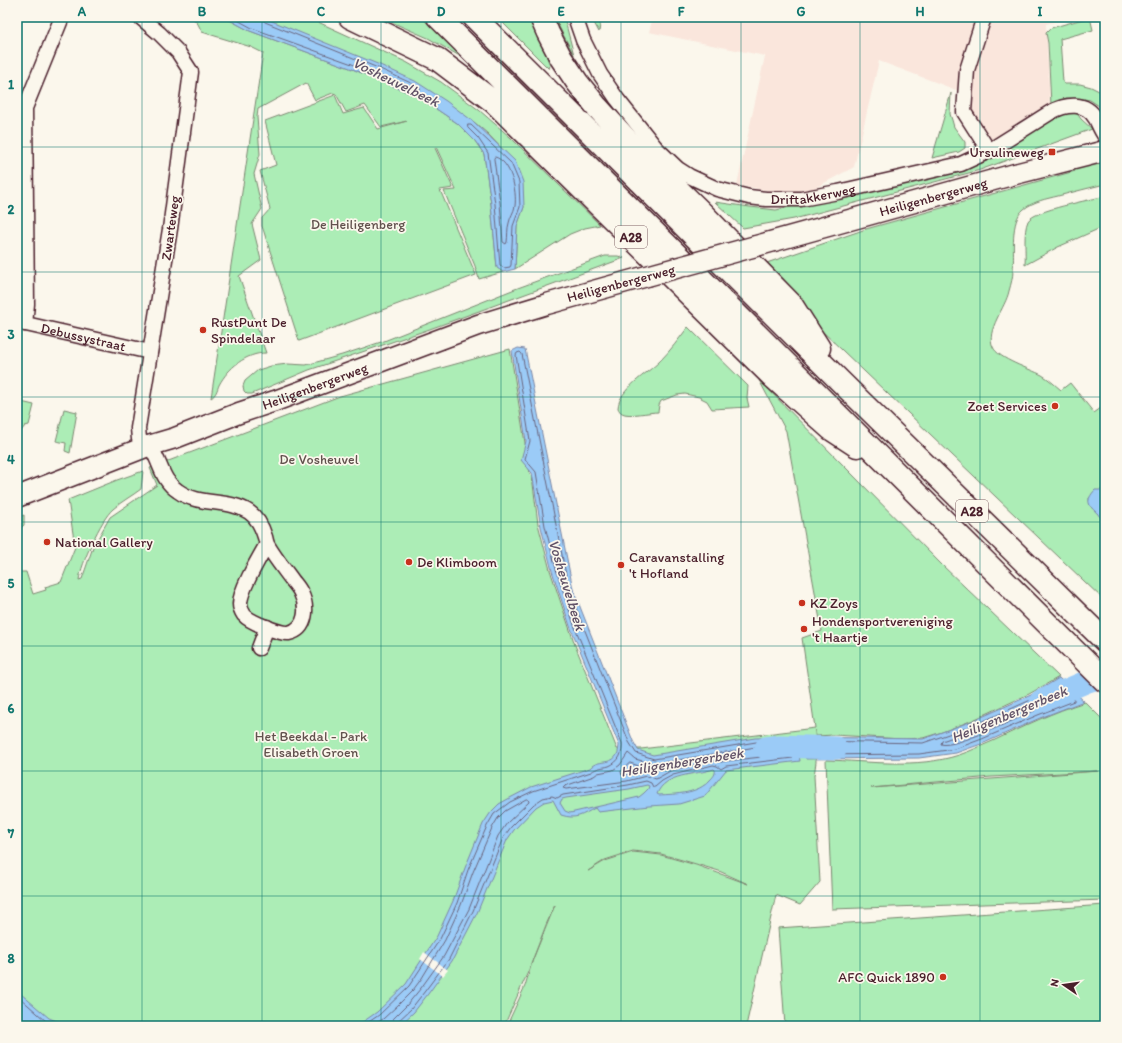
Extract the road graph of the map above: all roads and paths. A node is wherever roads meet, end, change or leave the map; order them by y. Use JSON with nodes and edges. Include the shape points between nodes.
{"nodes":[{"id":1,"x":62,"y":17,"type":"edge"},
{"id":2,"x":350,"y":17,"type":"edge"},
{"id":3,"x":438,"y":17,"type":"edge"},
{"id":4,"x":474,"y":17,"type":"edge"},
{"id":5,"x":541,"y":17,"type":"edge"},
{"id":6,"x":575,"y":17,"type":"edge"},
{"id":7,"x":984,"y":17,"type":"edge"},
{"id":8,"x":143,"y":20,"type":"edge"},
{"id":9,"x":1105,"y":136,"type":"edge"},
{"id":10,"x":989,"y":151,"type":"junction"},
{"id":11,"x":1105,"y":151,"type":"edge"},
{"id":12,"x":21,"y":323,"type":"edge"},
{"id":13,"x":150,"y":352,"type":"junction"},
{"id":14,"x":840,"y":381,"type":"junction"},
{"id":15,"x":148,"y":446,"type":"junction"},
{"id":16,"x":890,"y":466,"type":"junction"},
{"id":17,"x":17,"y":497,"type":"edge"},
{"id":18,"x":267,"y":544,"type":"junction"},
{"id":19,"x":267,"y":627,"type":"junction"},
{"id":20,"x":1105,"y":641,"type":"edge"},
{"id":21,"x":259,"y":648,"type":"dead end"},
{"id":22,"x":1105,"y":680,"type":"edge"}],
"edges":[{"from":1,"to":12,"type":"street","via":[[25,108],[27,304]]},
{"from":2,"to":16,"type":"highway","number":"A28","via":[[437,59],[494,102],[773,377],[831,429]]},
{"from":3,"to":16,"type":"highway","number":"A28"},
{"from":4,"to":14,"type":"highway","number":"A28"},
{"from":5,"to":14,"type":"highway","number":"A28","via":[[562,58],[597,107],[791,304]]},
{"from":6,"to":10,"type":"street","name":"Driftakkerweg","via":[[600,74],[656,148],[683,173],[721,190],[766,199],[802,199],[960,164]]},
{"from":7,"to":10,"type":"street","via":[[967,70],[964,112]]},
{"from":8,"to":13,"type":"street","name":"Zwarteweg","via":[[178,52],[191,72]]},
{"from":9,"to":10,"type":"street","name":"Driftakkerweg","via":[[1089,111],[1080,106],[1069,105],[1057,108]]},
{"from":11,"to":15,"type":"main road","name":"Heiligenbergerweg","bridge":true,"via":[[647,276],[478,325]]},
{"from":12,"to":13,"type":"street","name":"Debussystraat"},
{"from":13,"to":15,"type":"street","name":"Zwarteweg","via":[[138,428],[139,439]]},
{"from":14,"to":20,"type":"highway","number":"A28"},
{"from":15,"to":17,"type":"main road","name":"Heiligenbergerweg"},
{"from":15,"to":18,"type":"street","via":[[154,452],[161,472],[177,491],[195,499],[233,505],[249,512],[263,529]]},
{"from":16,"to":22,"type":"highway","number":"A28"},
{"from":18,"to":19,"type":"street","via":[[252,570],[240,603],[242,612],[249,620]]},
{"from":18,"to":19,"type":"street","via":[[301,592],[305,612],[302,624],[288,633]]},
{"from":19,"to":21,"type":"street"}]}
